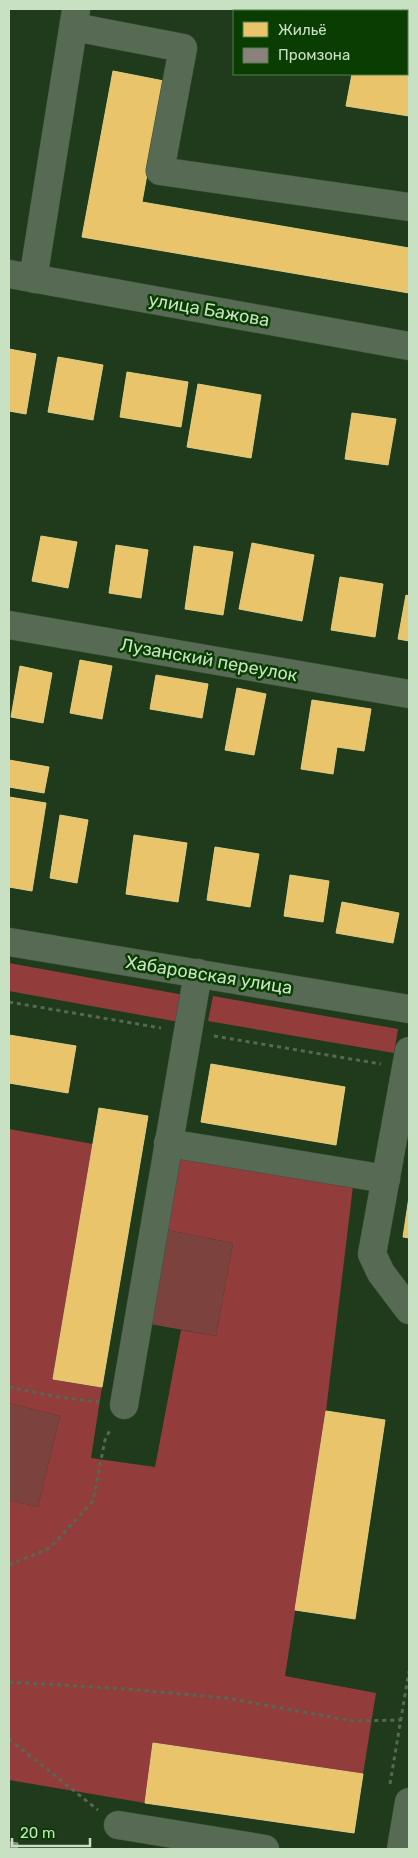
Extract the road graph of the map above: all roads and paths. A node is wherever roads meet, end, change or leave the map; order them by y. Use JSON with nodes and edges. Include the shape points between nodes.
{"nodes":[{"id":1,"x":75,"y":18,"type":"edge"},
{"id":2,"x":409,"y":207,"type":"edge"},
{"id":3,"x":9,"y":274,"type":"edge"},
{"id":4,"x":35,"y":279,"type":"junction"},
{"id":5,"x":409,"y":346,"type":"edge"},
{"id":6,"x":9,"y":625,"type":"edge"},
{"id":7,"x":409,"y":694,"type":"edge"},
{"id":8,"x":9,"y":942,"type":"edge"},
{"id":9,"x":198,"y":973,"type":"junction"},
{"id":10,"x":409,"y":1009,"type":"edge"},
{"id":11,"x":409,"y":1051,"type":"edge"},
{"id":12,"x":168,"y":1143,"type":"junction"},
{"id":13,"x":386,"y":1179,"type":"junction"},
{"id":14,"x":409,"y":1310,"type":"edge"},
{"id":15,"x":9,"y":1387,"type":"edge"},
{"id":16,"x":124,"y":1404,"type":"junction"},
{"id":17,"x":9,"y":1565,"type":"edge"},
{"id":18,"x":409,"y":1671,"type":"edge"},
{"id":19,"x":9,"y":1682,"type":"edge"},
{"id":20,"x":401,"y":1720,"type":"junction"},
{"id":21,"x":9,"y":1738,"type":"edge"},
{"id":22,"x":399,"y":1793,"type":"edge"},
{"id":23,"x":118,"y":1825,"type":"joint"},
{"id":24,"x":265,"y":1849,"type":"edge"},
{"id":25,"x":401,"y":1849,"type":"edge"}],
"edges":[{"from":1,"to":2,"type":"street","via":[[183,48],[160,171]]},
{"from":1,"to":4,"type":"street"},
{"from":3,"to":4,"type":"street","name":"улица Бажова"},
{"from":4,"to":5,"type":"street","name":"улица Бажова"},
{"from":6,"to":7,"type":"street","name":"Лузанский переулок"},
{"from":8,"to":9,"type":"street","name":"Хабаровская улица"},
{"from":9,"to":10,"type":"street","name":"Хабаровская улица"},
{"from":9,"to":12,"type":"street"},
{"from":11,"to":13,"type":"street"},
{"from":12,"to":13,"type":"street"},
{"from":12,"to":16,"type":"street"},
{"from":13,"to":14,"type":"street","via":[[372,1254]]},
{"from":15,"to":16,"type":"path","via":[[58,1397]]},
{"from":16,"to":17,"type":"path","via":[[105,1440],[93,1501],[50,1548]]},
{"from":18,"to":20,"type":"path"},
{"from":19,"to":20,"type":"path","via":[[226,1698],[354,1721]]},
{"from":20,"to":22,"type":"path"},
{"from":21,"to":23,"type":"path"},
{"from":22,"to":25,"type":"street"},
{"from":23,"to":24,"type":"street"}]}
